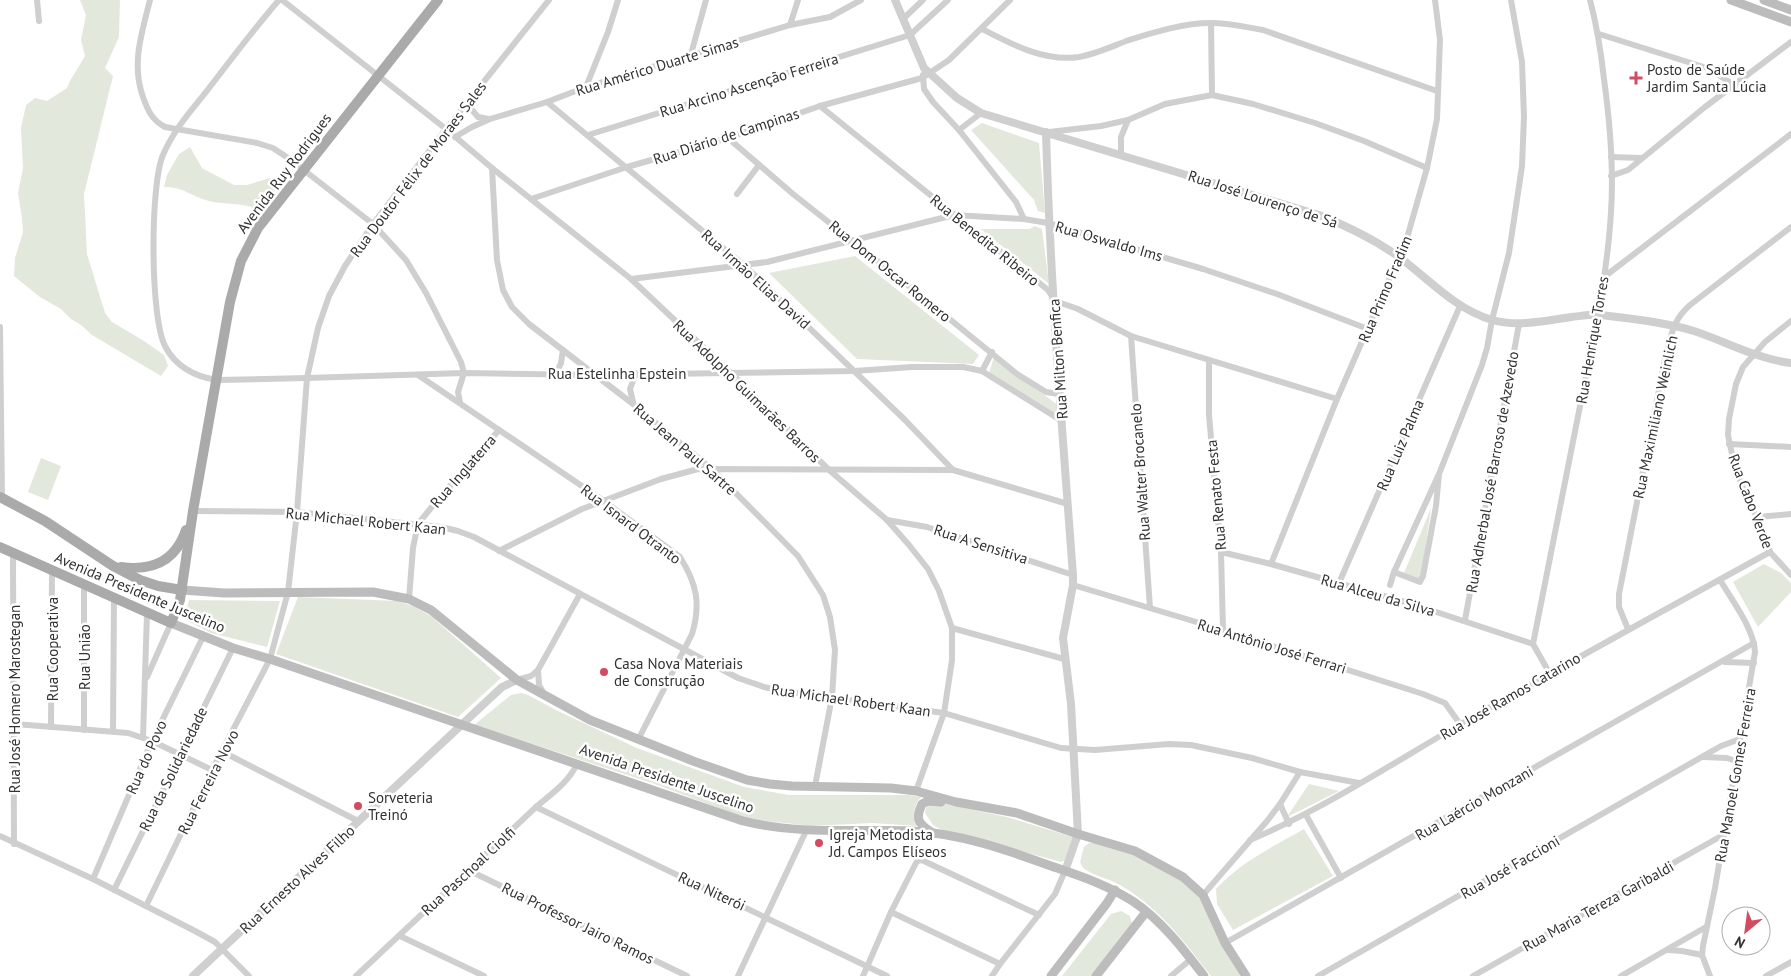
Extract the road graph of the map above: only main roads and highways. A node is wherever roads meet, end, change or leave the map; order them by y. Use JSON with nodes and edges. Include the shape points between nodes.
{"nodes":[{"id":1,"x":438,"y":0,"type":"edge"},
{"id":2,"x":1731,"y":0,"type":"edge"},
{"id":3,"x":1764,"y":0,"type":"edge"},
{"id":4,"x":1791,"y":10,"type":"edge"},
{"id":5,"x":1791,"y":22,"type":"edge"},
{"id":6,"x":1,"y":498,"type":"edge"},
{"id":7,"x":193,"y":511,"type":"junction"},
{"id":8,"x":0,"y":547,"type":"edge"},
{"id":9,"x":113,"y":566,"type":"junction"},
{"id":10,"x":182,"y":590,"type":"junction"},
{"id":11,"x":171,"y":623,"type":"junction"},
{"id":12,"x":956,"y":802,"type":"junction"},
{"id":13,"x":934,"y":833,"type":"junction"},
{"id":14,"x":1115,"y":890,"type":"junction"},
{"id":15,"x":1146,"y":912,"type":"junction"},
{"id":16,"x":1099,"y":975,"type":"edge"},
{"id":17,"x":1051,"y":976,"type":"edge"},
{"id":18,"x":1204,"y":976,"type":"edge"},
{"id":19,"x":1246,"y":976,"type":"edge"}],
"edges":[{"from":1,"to":7,"type":"main road","name":"Avenida Ruy Rodrigues","via":[[258,228],[241,262],[230,302]]},
{"from":2,"to":5,"type":"main road"},
{"from":3,"to":4,"type":"main road"},
{"from":6,"to":9,"type":"main road","name":"Avenida Presidente Juscelino","via":[[45,520]]},
{"from":7,"to":9,"type":"main road","name":"Avenida Ruy Rodrigues","via":[[182,542],[163,561],[146,568]]},
{"from":7,"to":10,"type":"main road","name":"Avenida Ruy Rodrigues"},
{"from":8,"to":11,"type":"main road","name":"Avenida Presidente Juscelino"},
{"from":9,"to":10,"type":"main road","name":"Avenida Presidente Juscelino","via":[[140,580]]},
{"from":10,"to":11,"type":"main road","name":"Avenida Ruy Rodrigues"},
{"from":10,"to":12,"type":"main road","name":"Avenida Presidente Juscelino","via":[[224,593],[373,592],[409,599],[431,610],[517,680],[590,720],[638,740],[747,780],[770,784],[891,788]]},
{"from":11,"to":13,"type":"main road","name":"Avenida Presidente Juscelino","via":[[233,648],[742,821],[806,831]]},
{"from":12,"to":13,"type":"main road","via":[[928,801],[922,804],[917,814],[919,821]]},
{"from":12,"to":19,"type":"main road","name":"Avenida Presidente Juscelino","via":[[1018,813],[1136,851],[1183,877],[1203,895],[1225,943]]},
{"from":13,"to":14,"type":"main road","name":"Avenida Presidente Juscelino","via":[[1008,851]]},
{"from":14,"to":15,"type":"main road","name":"Avenida Presidente Juscelino"},
{"from":14,"to":17,"type":"main road"},
{"from":15,"to":16,"type":"main road"},
{"from":15,"to":18,"type":"main road","name":"Avenida Presidente Juscelino"}]}
